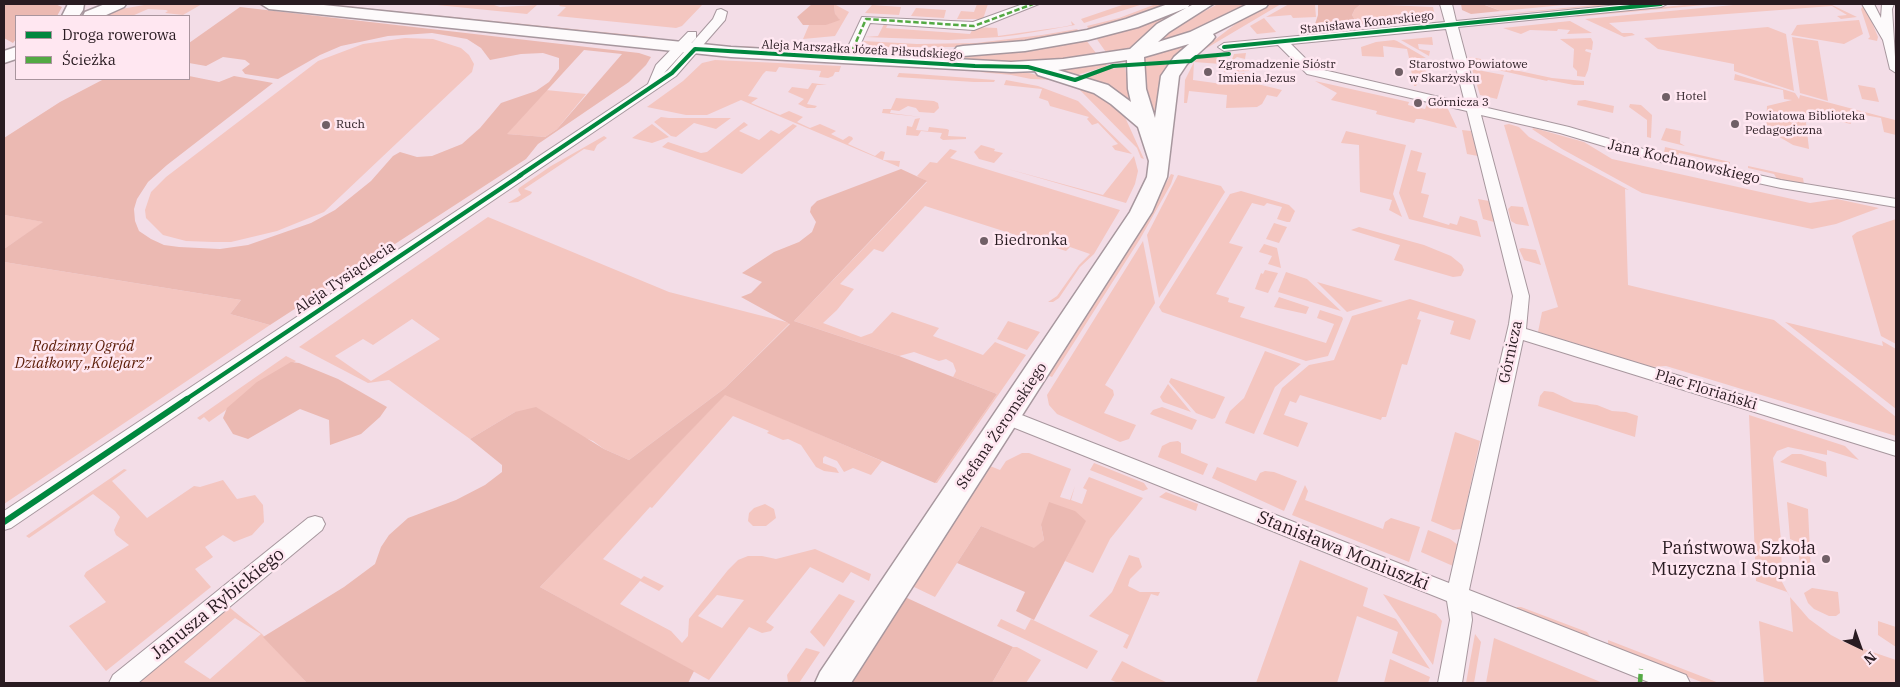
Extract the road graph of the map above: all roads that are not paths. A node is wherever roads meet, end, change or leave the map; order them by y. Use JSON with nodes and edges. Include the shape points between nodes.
{"nodes":[{"id":1,"x":76,"y":4,"type":"edge"},
{"id":2,"x":100,"y":4,"type":"edge"},
{"id":3,"x":118,"y":4,"type":"edge"},
{"id":4,"x":269,"y":4,"type":"edge"},
{"id":5,"x":358,"y":4,"type":"edge"},
{"id":6,"x":1033,"y":4,"type":"edge"},
{"id":7,"x":1182,"y":4,"type":"edge"},
{"id":8,"x":1205,"y":4,"type":"edge"},
{"id":9,"x":1260,"y":4,"type":"edge"},
{"id":10,"x":1446,"y":4,"type":"edge"},
{"id":11,"x":1661,"y":4,"type":"edge"},
{"id":12,"x":1868,"y":4,"type":"edge"},
{"id":13,"x":1888,"y":4,"type":"edge"},
{"id":14,"x":724,"y":8,"type":"edge"},
{"id":15,"x":71,"y":15,"type":"edge"},
{"id":16,"x":80,"y":15,"type":"edge"},
{"id":17,"x":93,"y":15,"type":"edge"},
{"id":18,"x":1221,"y":24,"type":"junction"},
{"id":19,"x":1450,"y":24,"type":"junction"},
{"id":20,"x":1281,"y":41,"type":"junction"},
{"id":21,"x":692,"y":43,"type":"junction"},
{"id":22,"x":1889,"y":44,"type":"junction"},
{"id":23,"x":1224,"y":47,"type":"dead end"},
{"id":24,"x":853,"y":49,"type":"junction"},
{"id":25,"x":1136,"y":54,"type":"junction"},
{"id":26,"x":1028,"y":67,"type":"junction"},
{"id":27,"x":1896,"y":69,"type":"edge"},
{"id":28,"x":1474,"y":109,"type":"junction"},
{"id":29,"x":1146,"y":124,"type":"junction"},
{"id":30,"x":1159,"y":163,"type":"junction"},
{"id":31,"x":1896,"y":203,"type":"edge"},
{"id":32,"x":1516,"y":332,"type":"junction"},
{"id":33,"x":1007,"y":417,"type":"junction"},
{"id":34,"x":1896,"y":449,"type":"edge"},
{"id":35,"x":4,"y":522,"type":"edge"},
{"id":36,"x":315,"y":524,"type":"dead end"},
{"id":37,"x":1457,"y":596,"type":"junction"},
{"id":38,"x":1641,"y":676,"type":"edge"},
{"id":39,"x":121,"y":683,"type":"edge"},
{"id":40,"x":832,"y":683,"type":"edge"},
{"id":41,"x":1450,"y":683,"type":"edge"},
{"id":42,"x":1678,"y":683,"type":"edge"}],
"edges":[{"from":1,"to":15,"type":"street"},
{"from":2,"to":16,"type":"street"},
{"from":3,"to":17,"type":"street"},
{"from":4,"to":21,"type":"street","name":"Aleja Marszałka Józefa Piłsudskiego"},
{"from":5,"to":21,"type":"street","name":"Aleja Marszałka Józefa Piłsudskiego"},
{"from":6,"to":24,"type":"street","via":[[974,26],[866,20]]},
{"from":7,"to":24,"type":"street","name":"Aleja Marszałka Józefa Piłsudskiego","via":[[1108,30],[1025,46],[943,52]]},
{"from":8,"to":25,"type":"street","via":[[1163,28]]},
{"from":9,"to":18,"type":"street","name":"Aleja Marszałka Józefa Piłsudskiego"},
{"from":10,"to":19,"type":"street","name":"Górnicza"},
{"from":11,"to":19,"type":"street","name":"Stanisława Konarskiego"},
{"from":12,"to":22,"type":"street"},
{"from":13,"to":22,"type":"street"},
{"from":14,"to":21,"type":"street","name":"Aleja Tysiąclecia","via":[[719,20]]},
{"from":18,"to":25,"type":"street","name":"Aleja Marszałka Józefa Piłsudskiego","via":[[1184,41]]},
{"from":18,"to":30,"type":"street","name":"Stefana Żeromskiego","via":[[1180,61],[1170,76]]},
{"from":19,"to":20,"type":"street","name":"Stanisława Konarskiego"},
{"from":19,"to":28,"type":"street","name":"Górnicza"},
{"from":20,"to":23,"type":"street","name":"Stanisława Konarskiego"},
{"from":20,"to":28,"type":"street","name":"Jana Kochanowskiego","via":[[1311,71]]},
{"from":21,"to":24,"type":"street","name":"Aleja Marszałka Józefa Piłsudskiego"},
{"from":21,"to":26,"type":"street","name":"Aleja Marszałka Józefa Piłsudskiego","via":[[965,66]]},
{"from":21,"to":35,"type":"street","name":"Aleja Tysiąclecia","via":[[680,66]]},
{"from":22,"to":27,"type":"street"},
{"from":25,"to":26,"type":"street","name":"Aleja Marszałka Józefa Piłsudskiego"},
{"from":25,"to":29,"type":"street","via":[[1136,89]]},
{"from":26,"to":29,"type":"street","via":[[1101,90]]},
{"from":28,"to":31,"type":"street","name":"Jana Kochanowskiego","via":[[1564,130],[1656,157],[1781,184]]},
{"from":28,"to":32,"type":"street","name":"Górnicza","via":[[1521,296]]},
{"from":29,"to":30,"type":"street"},
{"from":30,"to":33,"type":"street","name":"Stefana Żeromskiego","via":[[1155,184],[1141,212]]},
{"from":32,"to":34,"type":"street","name":"Plac Floriański"},
{"from":32,"to":37,"type":"street","name":"Górnicza"},
{"from":33,"to":37,"type":"street","name":"Stanisława Moniuszki"},
{"from":33,"to":40,"type":"street","name":"Stefana Żeromskiego"},
{"from":36,"to":39,"type":"street","name":"Janusza Rybickiego"},
{"from":37,"to":38,"type":"street","name":"Stanisława Moniuszki"},
{"from":37,"to":41,"type":"street","name":"Górnicza","via":[[1461,620]]},
{"from":38,"to":42,"type":"street","name":"Stanisława Moniuszki"}]}
